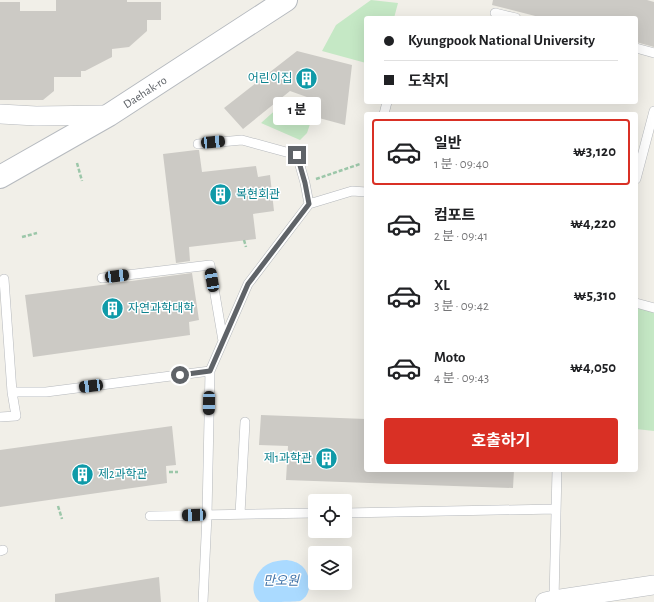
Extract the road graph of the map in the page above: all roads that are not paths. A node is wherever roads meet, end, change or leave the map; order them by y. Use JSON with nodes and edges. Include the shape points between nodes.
{"nodes":[{"id":1,"x":286,"y":0,"type":"edge"},
{"id":2,"x":495,"y":13,"type":"dead end"},
{"id":3,"x":508,"y":16,"type":"edge"},
{"id":4,"x":638,"y":49,"type":"edge"},
{"id":5,"x":654,"y":53,"type":"edge"},
{"id":6,"x":654,"y":111,"type":"edge"},
{"id":7,"x":0,"y":114,"type":"edge"},
{"id":8,"x":109,"y":115,"type":"junction"},
{"id":9,"x":198,"y":144,"type":"dead end"},
{"id":10,"x":638,"y":171,"type":"edge"},
{"id":11,"x":0,"y":177,"type":"edge"},
{"id":12,"x":364,"y":190,"type":"edge"},
{"id":13,"x":309,"y":204,"type":"junction"},
{"id":14,"x":102,"y":278,"type":"dead end"},
{"id":15,"x":4,"y":279,"type":"dead end"},
{"id":16,"x":638,"y":304,"type":"edge"},
{"id":17,"x":654,"y":308,"type":"edge"},
{"id":18,"x":223,"y":341,"type":"junction"},
{"id":19,"x":210,"y":371,"type":"junction"},
{"id":20,"x":12,"y":392,"type":"junction"},
{"id":21,"x":0,"y":417,"type":"edge"},
{"id":22,"x":245,"y":422,"type":"dead end"},
{"id":23,"x":557,"y":472,"type":"edge"},
{"id":24,"x":556,"y":510,"type":"junction"},
{"id":25,"x":352,"y":512,"type":"edge"},
{"id":26,"x":308,"y":513,"type":"edge"},
{"id":27,"x":240,"y":514,"type":"junction"},
{"id":28,"x":207,"y":515,"type":"junction"},
{"id":29,"x":150,"y":516,"type":"dead end"},
{"id":30,"x":654,"y":585,"type":"edge"},
{"id":31,"x":550,"y":601,"type":"edge"},
{"id":32,"x":203,"y":602,"type":"edge"}],
"edges":[{"from":1,"to":8,"type":"main road","name":"Daehak-ro"},
{"from":2,"to":3,"type":"lane"},
{"from":4,"to":5,"type":"lane"},
{"from":6,"to":10,"type":"lane"},
{"from":7,"to":8,"type":"street"},
{"from":8,"to":11,"type":"main road","name":"Daehak-ro"},
{"from":9,"to":13,"type":"lane","via":[[242,140],[297,155]]},
{"from":12,"to":13,"type":"lane","via":[[352,191]]},
{"from":13,"to":18,"type":"lane","via":[[248,284]]},
{"from":14,"to":18,"type":"lane","via":[[210,265]]},
{"from":15,"to":20,"type":"lane"},
{"from":16,"to":17,"type":"lane"},
{"from":18,"to":19,"type":"lane"},
{"from":19,"to":20,"type":"lane","via":[[46,392]]},
{"from":19,"to":28,"type":"lane"},
{"from":20,"to":21,"type":"lane","via":[[16,416]]},
{"from":22,"to":27,"type":"lane"},
{"from":23,"to":24,"type":"lane"},
{"from":24,"to":25,"type":"lane"},
{"from":24,"to":31,"type":"lane"},
{"from":26,"to":27,"type":"lane"},
{"from":27,"to":28,"type":"lane"},
{"from":28,"to":29,"type":"lane"},
{"from":28,"to":32,"type":"lane"},
{"from":30,"to":31,"type":"street"}]}
